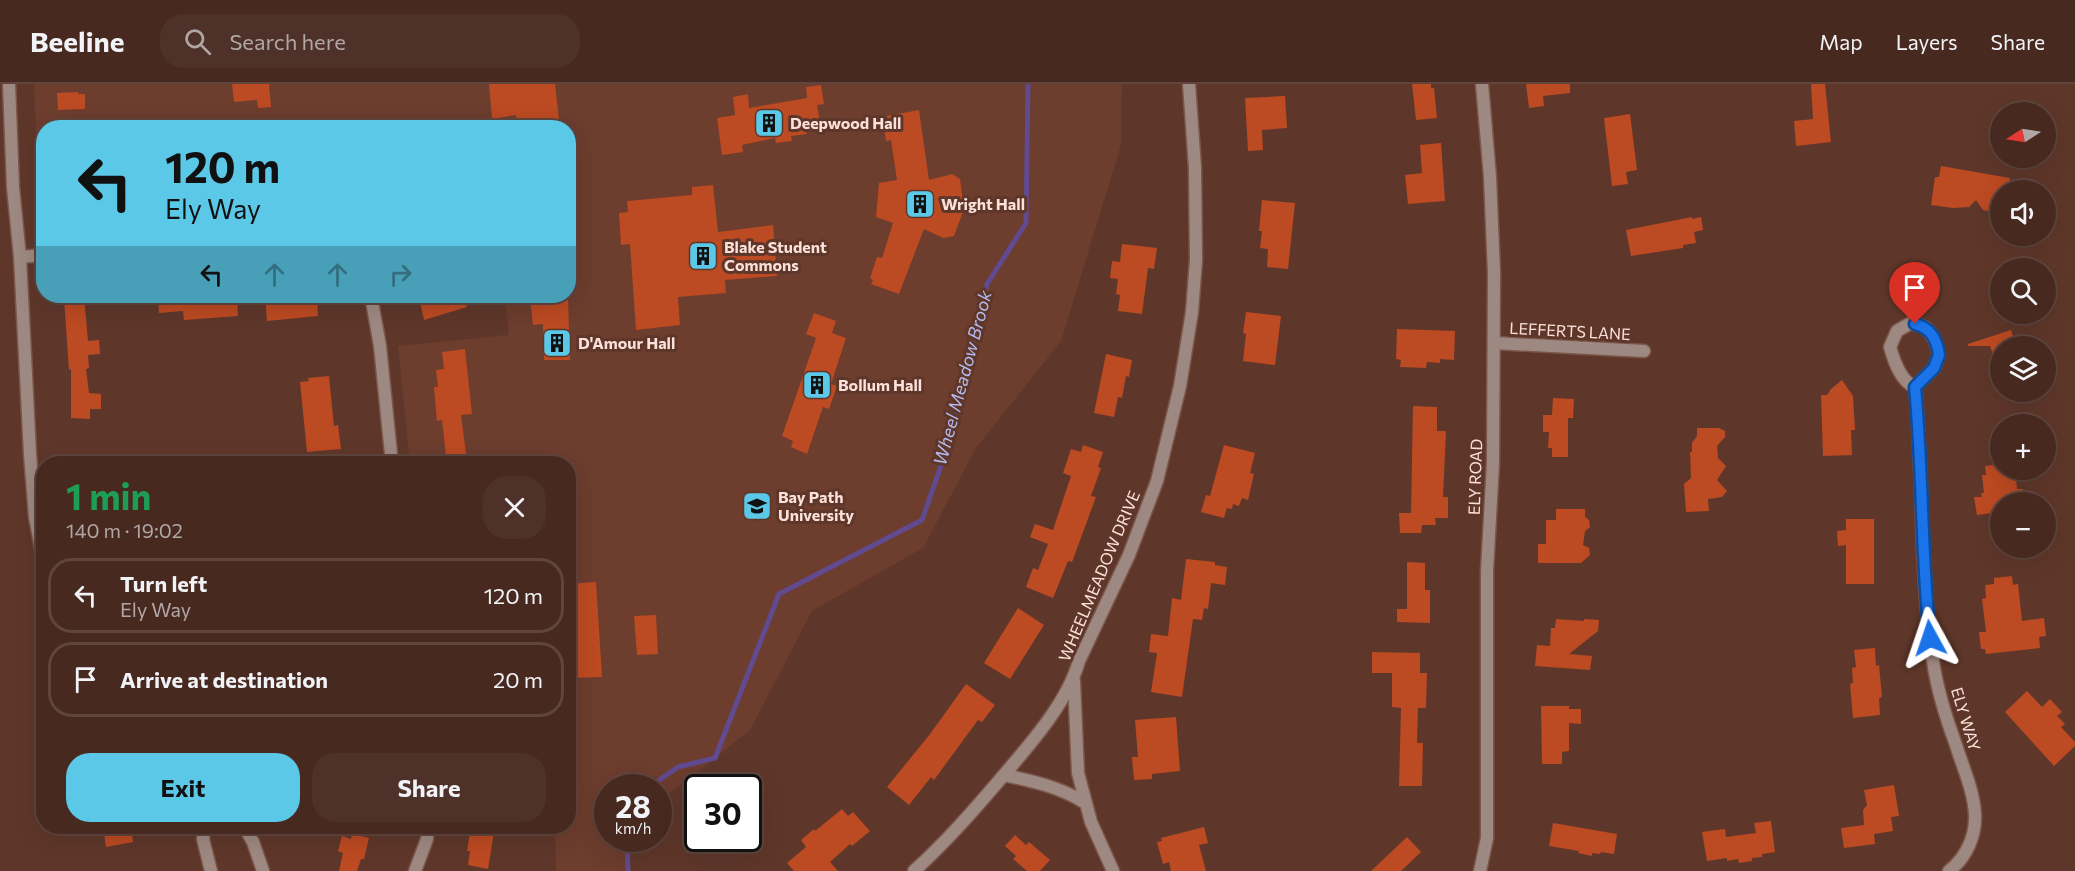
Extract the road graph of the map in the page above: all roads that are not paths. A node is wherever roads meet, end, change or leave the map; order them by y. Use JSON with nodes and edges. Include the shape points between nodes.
{"nodes":[{"id":1,"x":9,"y":84,"type":"edge"},
{"id":2,"x":1189,"y":84,"type":"edge"},
{"id":3,"x":1482,"y":84,"type":"edge"},
{"id":4,"x":36,"y":256,"type":"edge"},
{"id":5,"x":20,"y":257,"type":"junction"},
{"id":6,"x":372,"y":303,"type":"edge"},
{"id":7,"x":1494,"y":343,"type":"junction"},
{"id":8,"x":1644,"y":351,"type":"dead end"},
{"id":9,"x":1915,"y":387,"type":"junction"},
{"id":10,"x":391,"y":456,"type":"edge"},
{"id":11,"x":36,"y":523,"type":"edge"},
{"id":12,"x":1074,"y":679,"type":"junction"},
{"id":13,"x":1004,"y":775,"type":"junction"},
{"id":14,"x":1084,"y":802,"type":"junction"},
{"id":15,"x":203,"y":834,"type":"edge"},
{"id":16,"x":248,"y":834,"type":"edge"},
{"id":17,"x":427,"y":834,"type":"edge"},
{"id":18,"x":211,"y":871,"type":"edge"},
{"id":19,"x":263,"y":871,"type":"edge"},
{"id":20,"x":415,"y":871,"type":"edge"},
{"id":21,"x":914,"y":871,"type":"edge"},
{"id":22,"x":1113,"y":871,"type":"edge"},
{"id":23,"x":1480,"y":871,"type":"edge"},
{"id":24,"x":1949,"y":871,"type":"edge"}],
"edges":[{"from":1,"to":5,"type":"street"},
{"from":2,"to":12,"type":"street","name":"WHEELMEADOW DRIVE","via":[[1196,260],[1180,386],[1157,481]]},
{"from":3,"to":7,"type":"street","name":"ELY ROAD","via":[[1490,177]]},
{"from":4,"to":5,"type":"street"},
{"from":5,"to":11,"type":"street"},
{"from":6,"to":10,"type":"street"},
{"from":7,"to":8,"type":"street","name":"LEFFERTS LANE"},
{"from":7,"to":23,"type":"street","name":"ELY ROAD","via":[[1487,571],[1487,838]]},
{"from":9,"to":9,"type":"street","via":[[1934,368],[1939,355],[1932,333],[1921,325],[1909,324],[1897,331],[1890,347],[1902,376]]},
{"from":9,"to":24,"type":"street","name":"ELY WAY","via":[[1933,664],[1975,809],[1970,845]]},
{"from":12,"to":13,"type":"street","name":"WHEELMEADOW DRIVE"},
{"from":12,"to":14,"type":"street","via":[[1078,773]]},
{"from":13,"to":14,"type":"street","via":[[1043,783]]},
{"from":13,"to":21,"type":"street","name":"WHEELMEADOW DRIVE","via":[[962,825]]},
{"from":14,"to":22,"type":"street"},
{"from":15,"to":18,"type":"street"},
{"from":16,"to":19,"type":"street"},
{"from":17,"to":20,"type":"street"}]}
